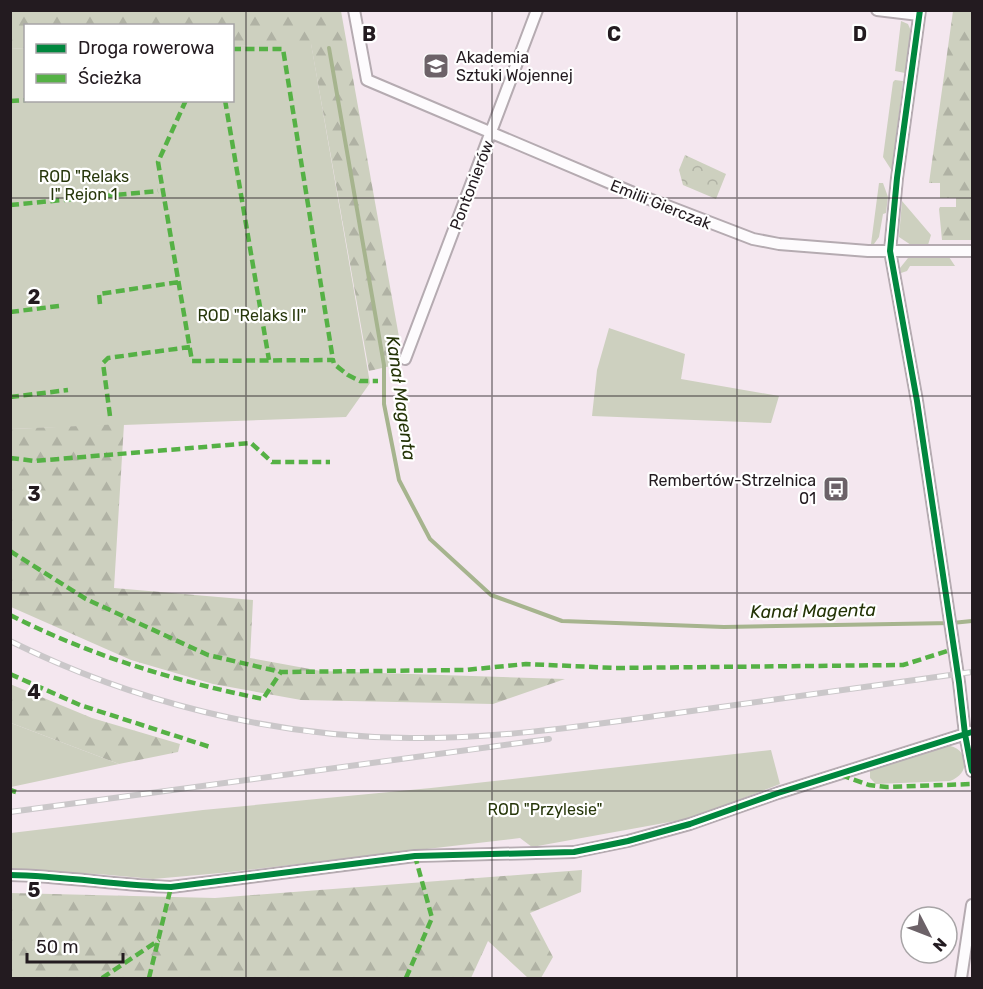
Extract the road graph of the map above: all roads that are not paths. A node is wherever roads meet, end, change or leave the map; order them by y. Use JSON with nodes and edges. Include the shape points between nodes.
{"nodes":[{"id":1,"x":354,"y":10,"type":"edge"},
{"id":2,"x":537,"y":10,"type":"edge"},
{"id":3,"x":877,"y":10,"type":"edge"},
{"id":4,"x":920,"y":13,"type":"edge"},
{"id":5,"x":491,"y":134,"type":"junction"},
{"id":6,"x":890,"y":251,"type":"junction"},
{"id":7,"x":972,"y":251,"type":"edge"},
{"id":8,"x":405,"y":359,"type":"dead end"},
{"id":9,"x":969,"y":733,"type":"edge"},
{"id":10,"x":972,"y":771,"type":"edge"},
{"id":11,"x":10,"y":875,"type":"edge"},
{"id":12,"x":972,"y":905,"type":"edge"},
{"id":13,"x":961,"y":978,"type":"edge"}],
"edges":[{"from":1,"to":5,"type":"street","name":"Emilii Gierczak","via":[[367,80]]},
{"from":2,"to":5,"type":"street","name":"Pontonierów"},
{"from":3,"to":4,"type":"street"},
{"from":4,"to":6,"type":"street"},
{"from":5,"to":6,"type":"street","name":"Emilii Gierczak","via":[[753,239]]},
{"from":5,"to":8,"type":"street","name":"Pontonierów"},
{"from":6,"to":7,"type":"street","name":"Emilii Gierczak"},
{"from":6,"to":9,"type":"street"},
{"from":9,"to":10,"type":"street"},
{"from":9,"to":11,"type":"street","via":[[690,824],[574,852],[415,856],[171,887]]},
{"from":12,"to":13,"type":"street"}]}
